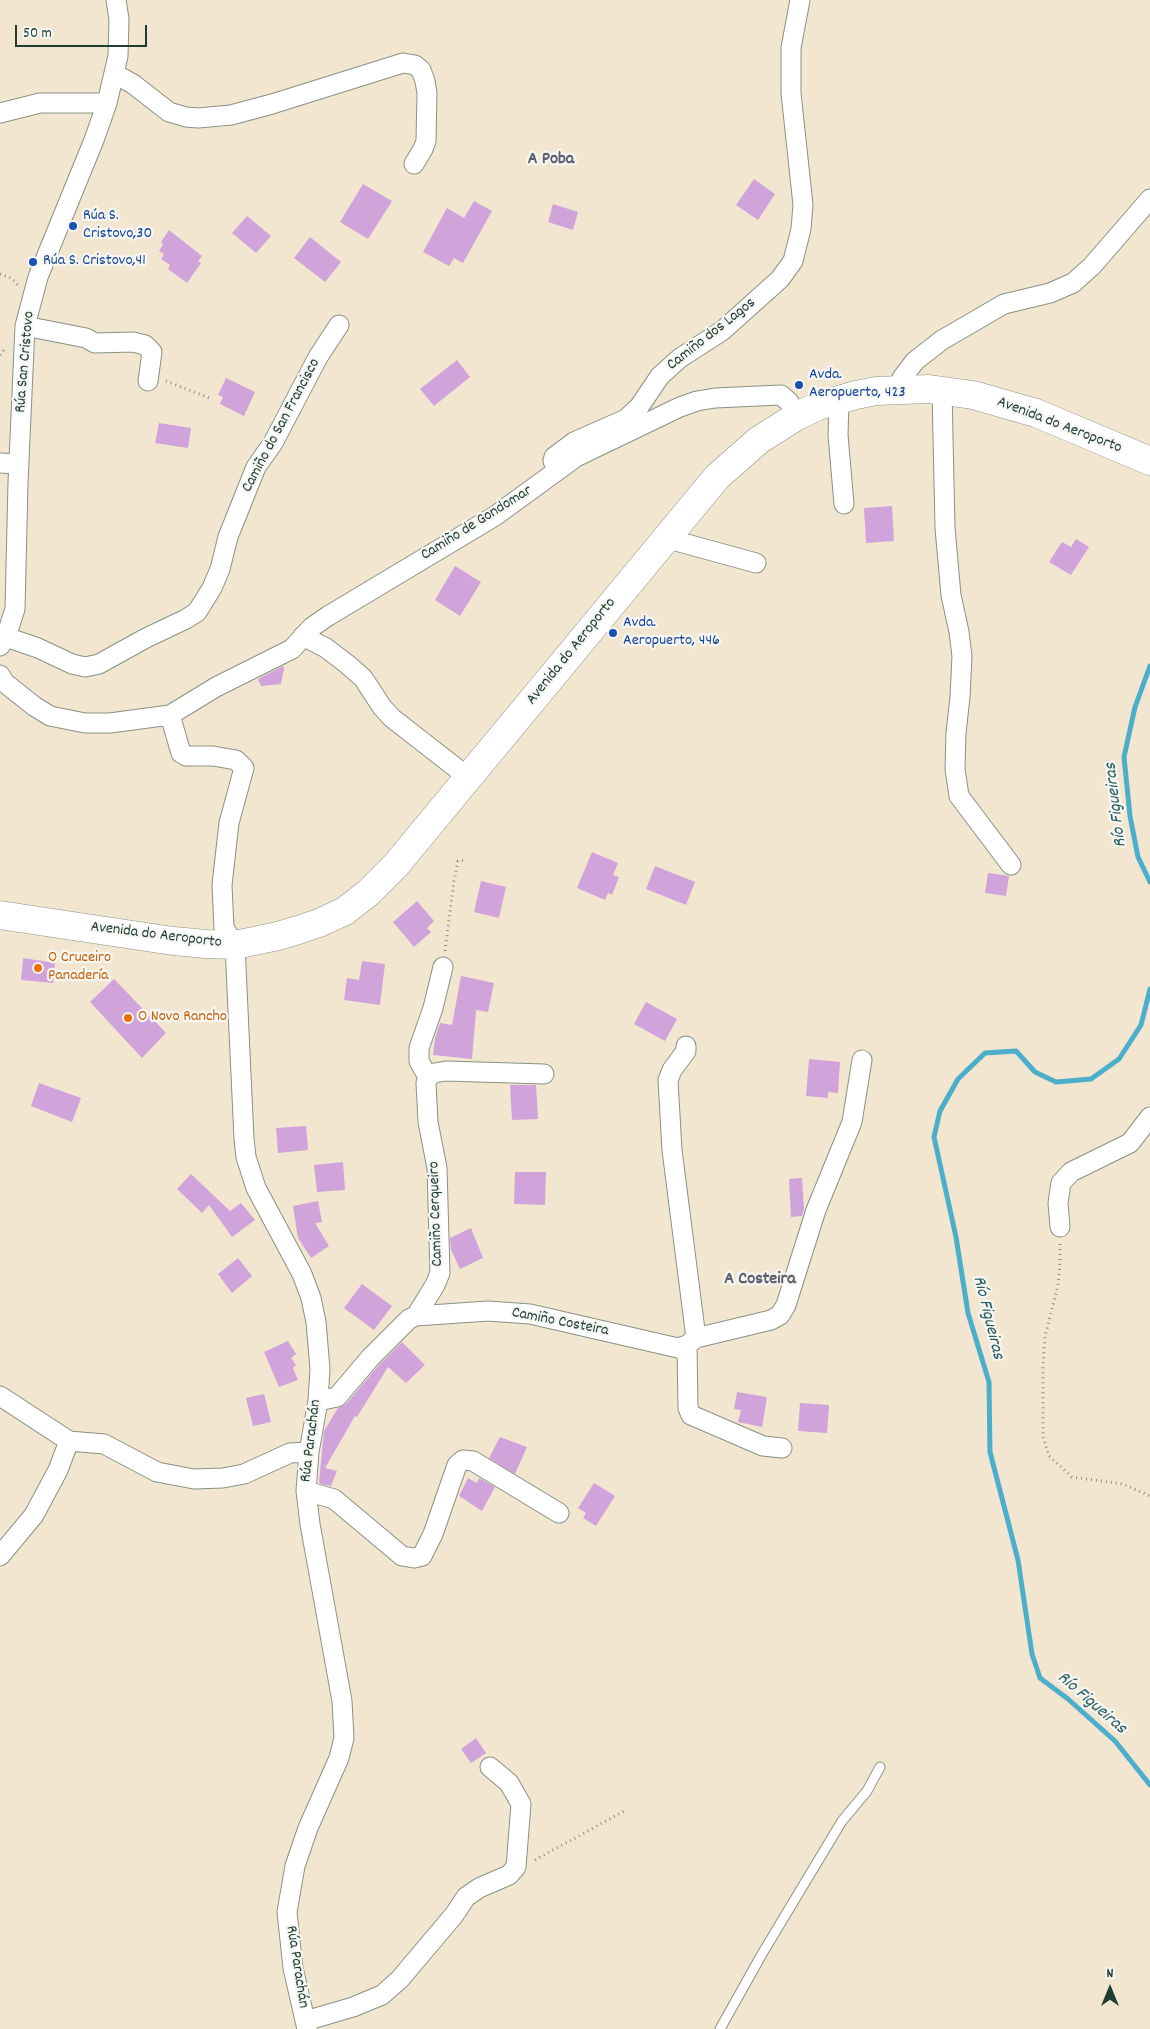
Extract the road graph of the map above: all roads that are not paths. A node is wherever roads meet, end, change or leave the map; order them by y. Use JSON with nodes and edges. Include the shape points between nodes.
{"nodes":[{"id":1,"x":116,"y":0,"type":"edge"},
{"id":2,"x":800,"y":0,"type":"edge"},
{"id":3,"x":115,"y":74,"type":"junction"},
{"id":4,"x":107,"y":103,"type":"junction"},
{"id":5,"x":0,"y":113,"type":"edge"},
{"id":6,"x":414,"y":164,"type":"dead end"},
{"id":7,"x":1150,"y":199,"type":"edge"},
{"id":8,"x":339,"y":325,"type":"dead end"},
{"id":9,"x":25,"y":326,"type":"junction"},
{"id":10,"x":149,"y":377,"type":"road end"},
{"id":11,"x":902,"y":390,"type":"junction"},
{"id":12,"x":942,"y":391,"type":"junction"},
{"id":13,"x":839,"y":400,"type":"junction"},
{"id":14,"x":797,"y":416,"type":"junction"},
{"id":15,"x":1150,"y":461,"type":"edge"},
{"id":16,"x":0,"y":463,"type":"edge"},
{"id":17,"x":19,"y":464,"type":"junction"},
{"id":18,"x":550,"y":477,"type":"junction"},
{"id":19,"x":844,"y":504,"type":"dead end"},
{"id":20,"x":665,"y":538,"type":"junction"},
{"id":21,"x":756,"y":564,"type":"dead end"},
{"id":22,"x":303,"y":636,"type":"junction"},
{"id":23,"x":3,"y":641,"type":"edge"},
{"id":24,"x":0,"y":675,"type":"edge"},
{"id":25,"x":170,"y":715,"type":"junction"},
{"id":26,"x":469,"y":778,"type":"junction"},
{"id":27,"x":1011,"y":865,"type":"dead end"},
{"id":28,"x":0,"y":915,"type":"edge"},
{"id":29,"x":235,"y":945,"type":"junction"},
{"id":30,"x":442,"y":967,"type":"road end"},
{"id":31,"x":686,"y":1046,"type":"dead end"},
{"id":32,"x":862,"y":1060,"type":"dead end"},
{"id":33,"x":544,"y":1074,"type":"dead end"},
{"id":34,"x":428,"y":1078,"type":"junction"},
{"id":35,"x":1150,"y":1117,"type":"edge"},
{"id":36,"x":1060,"y":1227,"type":"road end"},
{"id":37,"x":416,"y":1316,"type":"junction"},
{"id":38,"x":692,"y":1342,"type":"junction"},
{"id":39,"x":0,"y":1396,"type":"edge"},
{"id":40,"x":318,"y":1401,"type":"junction"},
{"id":41,"x":69,"y":1441,"type":"junction"},
{"id":42,"x":782,"y":1448,"type":"dead end"},
{"id":43,"x":309,"y":1452,"type":"junction"},
{"id":44,"x":306,"y":1492,"type":"junction"},
{"id":45,"x":559,"y":1513,"type":"dead end"},
{"id":46,"x":0,"y":1556,"type":"edge"},
{"id":47,"x":490,"y":1767,"type":"dead end"},
{"id":48,"x":880,"y":1767,"type":"dead end"},
{"id":49,"x":306,"y":2025,"type":"edge"},
{"id":50,"x":720,"y":2029,"type":"edge"}],
"edges":[{"from":1,"to":3,"type":"street","name":"Rúa San Cristovo","via":[[119,38]]},
{"from":2,"to":18,"type":"street","name":"Camiño dos Lagos","via":[[791,48],[791,94],[803,205],[801,230],[793,260],[780,279],[722,331],[680,358],[660,376],[626,419],[574,442],[554,457]]},
{"from":3,"to":4,"type":"street","name":"Rúa San Cristovo"},
{"from":3,"to":6,"type":"street","via":[[170,112],[198,118],[231,115],[403,63],[415,65],[421,70],[427,94],[426,141]]},
{"from":4,"to":5,"type":"street","via":[[40,104]]},
{"from":4,"to":9,"type":"street","name":"Rúa San Cristovo","via":[[38,277]]},
{"from":7,"to":11,"type":"street","via":[[1092,266],[1073,283],[1050,293],[1004,304],[942,340],[915,361],[902,378]]},
{"from":8,"to":23,"type":"street","name":"Camiño do San Francisco","via":[[318,357],[273,443],[256,467],[228,537],[215,582],[197,612],[105,661],[85,667],[38,648]]},
{"from":9,"to":10,"type":"street","via":[[86,338],[95,343],[133,342],[145,345],[152,352]]},
{"from":9,"to":17,"type":"street","name":"Rúa San Cristovo"},
{"from":11,"to":12,"type":"main road","name":"Avenida do Aeroporto"},
{"from":11,"to":13,"type":"main road","name":"Avenida do Aeroporto"},
{"from":12,"to":15,"type":"main road","name":"Avenida do Aeroporto","via":[[973,395],[1036,414]]},
{"from":12,"to":27,"type":"street","via":[[945,528],[951,595],[962,656],[955,770],[959,796]]},
{"from":13,"to":14,"type":"main road","name":"Avenida do Aeroporto"},
{"from":13,"to":19,"type":"street","via":[[838,434]]},
{"from":14,"to":18,"type":"street","name":"Camiño de Gondomar","via":[[781,395],[697,401],[576,456]]},
{"from":14,"to":20,"type":"main road","name":"Avenida do Aeroporto","via":[[738,457]]},
{"from":16,"to":17,"type":"street"},
{"from":17,"to":23,"type":"street","name":"Rúa San Cristovo","via":[[15,610]]},
{"from":18,"to":22,"type":"street","name":"Camiño de Gondomar","via":[[495,516],[328,616]]},
{"from":20,"to":21,"type":"street"},
{"from":20,"to":26,"type":"main road","name":"Avenida do Aeroporto"},
{"from":22,"to":25,"type":"street","name":"Camiño de Gondomar","via":[[292,649],[216,687]]},
{"from":22,"to":26,"type":"street","via":[[347,664],[363,678],[392,718]]},
{"from":24,"to":25,"type":"street","name":"Camiño de Gondomar","via":[[5,683],[50,716],[110,724]]},
{"from":25,"to":29,"type":"street","via":[[181,753],[236,760],[244,768],[229,823],[222,885],[224,928]]},
{"from":26,"to":29,"type":"main road","name":"Avenida do Aeroporto","via":[[396,865],[356,903],[319,923]]},
{"from":28,"to":29,"type":"main road","name":"Avenida do Aeroporto","via":[[173,941]]},
{"from":29,"to":40,"type":"street","name":"Rúa Parachán","via":[[246,1156],[256,1188],[302,1274],[311,1298],[320,1369]]},
{"from":30,"to":34,"type":"street","name":"Camiño Cerqueiro","via":[[420,1048],[420,1061]]},
{"from":31,"to":38,"type":"street","via":[[668,1080]]},
{"from":32,"to":38,"type":"street","name":"Camiño Costeira","via":[[852,1122],[816,1210],[780,1315]]},
{"from":33,"to":34,"type":"street","via":[[446,1071]]},
{"from":34,"to":37,"type":"street","name":"Camiño Cerqueiro","via":[[428,1122],[437,1168],[440,1273]]},
{"from":35,"to":36,"type":"street","via":[[1130,1143],[1070,1172],[1061,1183],[1058,1204]]},
{"from":37,"to":38,"type":"street","name":"Camiño Costeira","via":[[509,1312],[678,1348]]},
{"from":37,"to":40,"type":"street","via":[[370,1358],[337,1397]]},
{"from":38,"to":42,"type":"street","via":[[688,1408],[691,1415],[763,1446]]},
{"from":39,"to":41,"type":"street"},
{"from":40,"to":43,"type":"street","name":"Rúa Parachán"},
{"from":41,"to":43,"type":"street","via":[[104,1444],[157,1472],[194,1479],[244,1474],[290,1453]]},
{"from":41,"to":46,"type":"street","via":[[34,1515]]},
{"from":43,"to":44,"type":"street","name":"Rúa Parachán"},
{"from":44,"to":45,"type":"street","via":[[334,1499],[402,1556],[414,1558],[422,1556],[430,1541],[457,1465],[463,1460],[473,1461]]},
{"from":44,"to":49,"type":"street","name":"Rúa Parachán","via":[[342,1701],[344,1738],[295,1866],[287,1912],[293,1968]]},
{"from":47,"to":49,"type":"street","via":[[509,1783],[520,1804],[516,1867],[509,1875],[466,1897],[400,1979],[382,1996]]},
{"from":48,"to":50,"type":"lane","via":[[867,1791],[842,1821]]}]}
